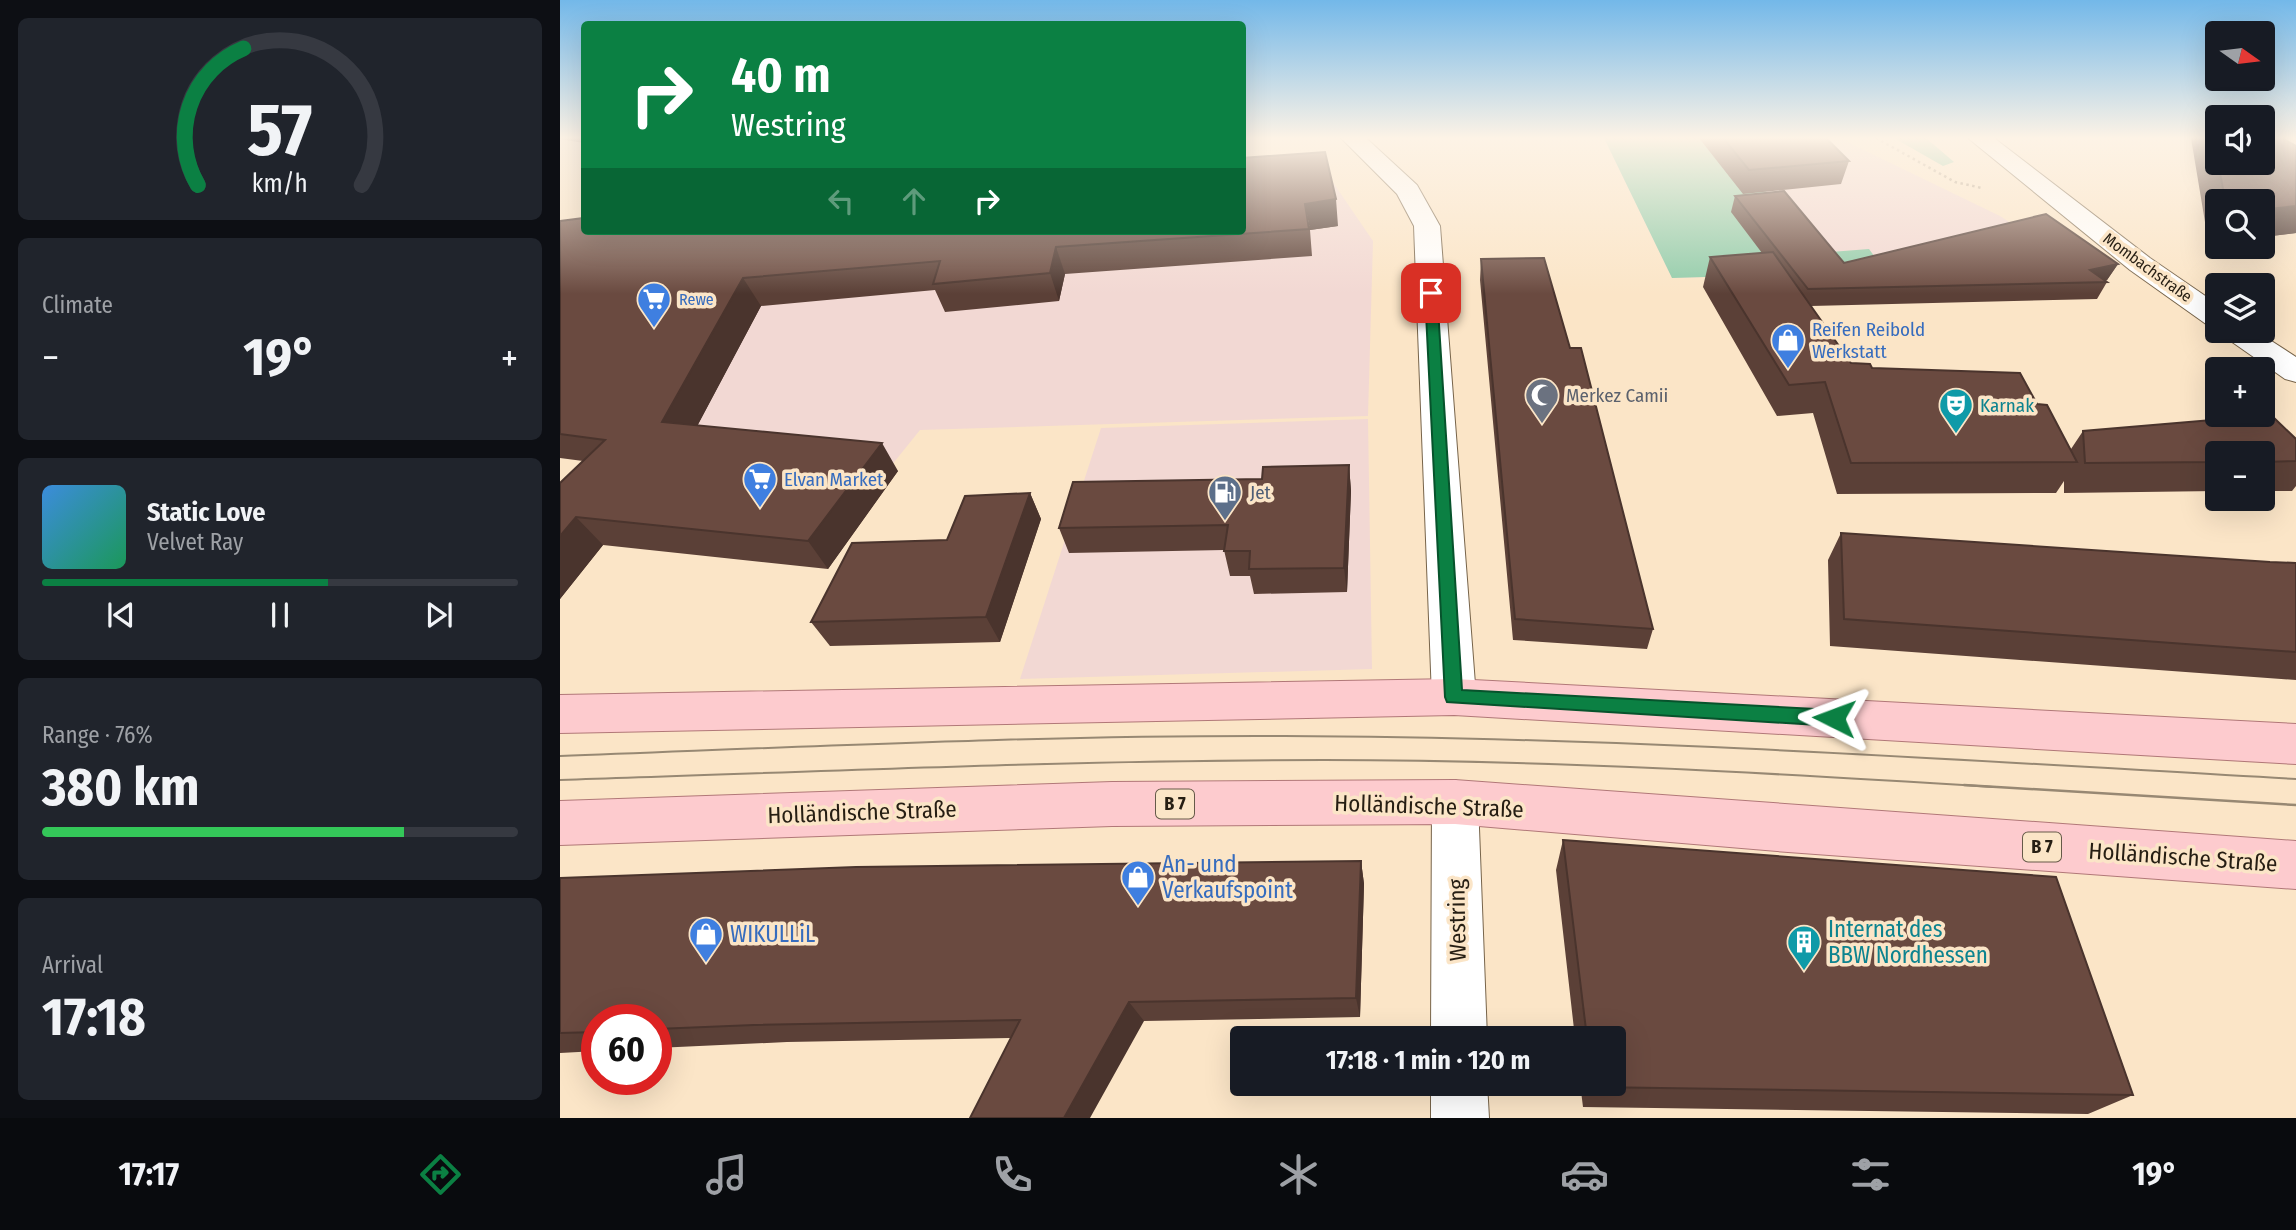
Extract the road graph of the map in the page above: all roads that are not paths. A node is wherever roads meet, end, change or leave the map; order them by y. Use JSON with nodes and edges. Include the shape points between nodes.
{"nodes":[{"id":1,"x":1408,"y":190,"type":"edge"},
{"id":2,"x":2046,"y":190,"type":"edge"},
{"id":3,"x":2205,"y":309,"type":"edge"},
{"id":4,"x":2254,"y":343,"type":"edge"},
{"id":5,"x":2296,"y":372,"type":"edge"},
{"id":6,"x":1454,"y":697,"type":"junction"},
{"id":7,"x":560,"y":714,"type":"edge"},
{"id":8,"x":2296,"y":744,"type":"edge"},
{"id":9,"x":1455,"y":802,"type":"junction"},
{"id":10,"x":560,"y":823,"type":"edge"},
{"id":11,"x":2296,"y":865,"type":"edge"},
{"id":12,"x":1459,"y":1026,"type":"edge"},
{"id":13,"x":1459,"y":1096,"type":"edge"},
{"id":14,"x":1460,"y":1118,"type":"edge"}],
"edges":[{"from":1,"to":6,"type":"street","via":[[1427,226]]},
{"from":2,"to":3,"type":"street","name":"Mombachstraße"},
{"from":4,"to":5,"type":"street"},
{"from":6,"to":7,"type":"main road"},
{"from":6,"to":8,"type":"main road"},
{"from":9,"to":10,"type":"main road","name":"Holländische Straße","number":"B 7","via":[[1112,804]]},
{"from":9,"to":11,"type":"main road","name":"Holländische Straße","number":"B 7"},
{"from":9,"to":12,"type":"street","name":"Westring"},
{"from":13,"to":14,"type":"street"}]}
